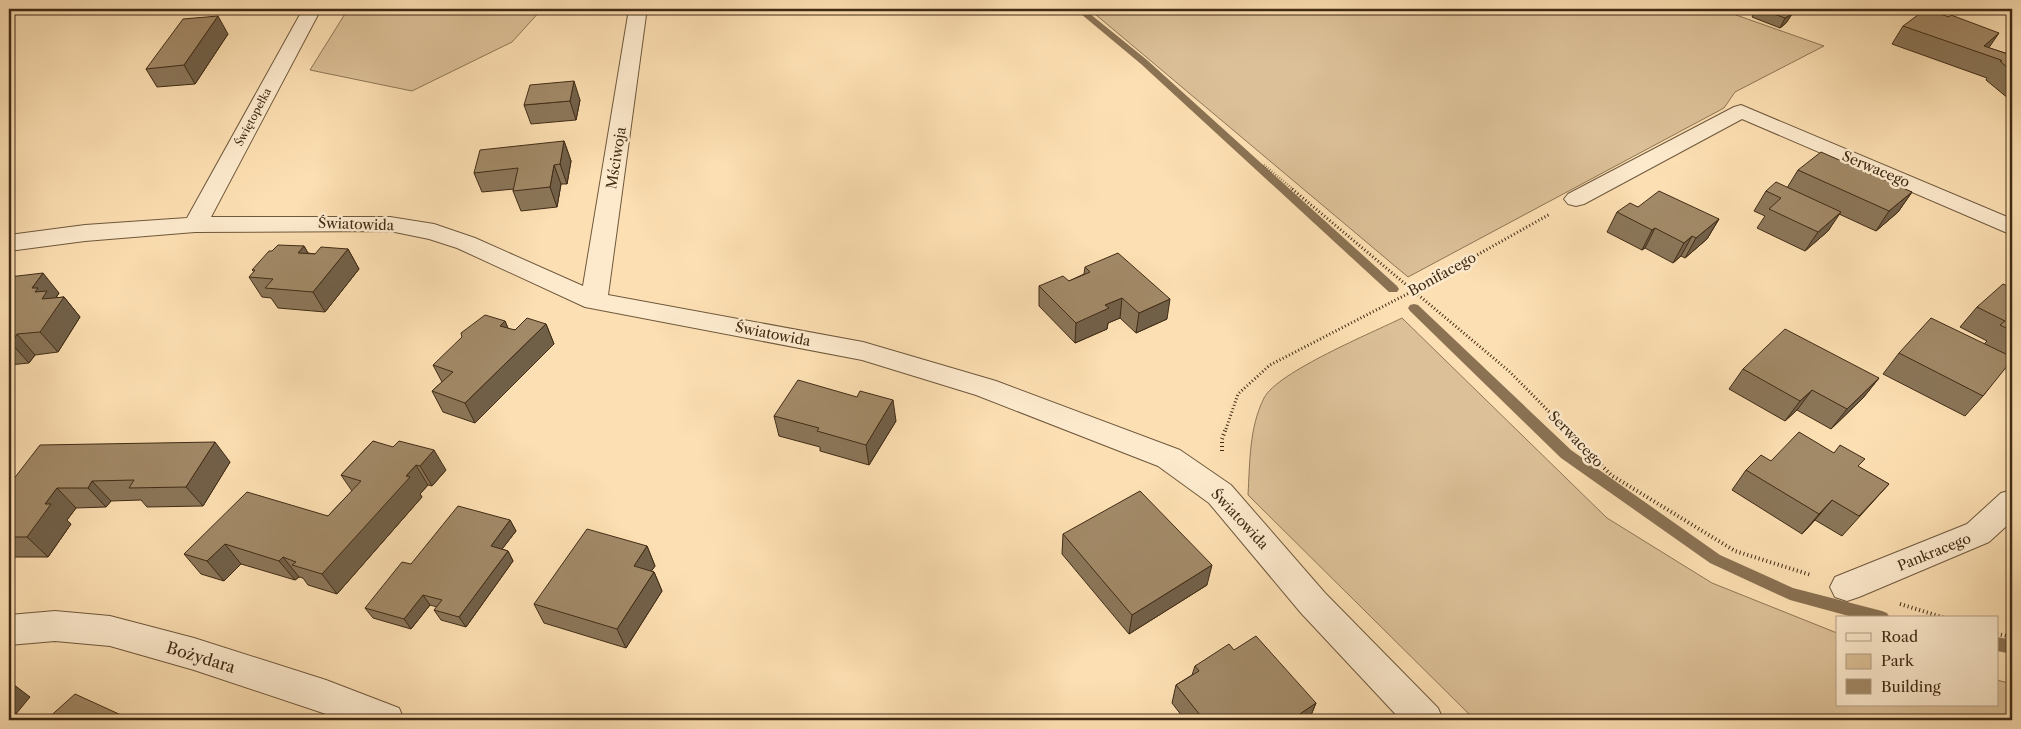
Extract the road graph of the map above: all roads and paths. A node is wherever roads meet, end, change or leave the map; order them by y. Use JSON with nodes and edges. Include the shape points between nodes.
{"nodes":[{"id":1,"x":312,"y":9,"type":"edge"},
{"id":2,"x":637,"y":15,"type":"dead end"},
{"id":3,"x":1264,"y":165,"type":"dead end"},
{"id":4,"x":1576,"y":199,"type":"joint"},
{"id":5,"x":195,"y":225,"type":"junction"},
{"id":6,"x":2012,"y":228,"type":"edge"},
{"id":7,"x":9,"y":243,"type":"edge"},
{"id":8,"x":1413,"y":291,"type":"junction"},
{"id":9,"x":594,"y":301,"type":"junction"},
{"id":10,"x":1220,"y":494,"type":"junction"},
{"id":11,"x":2012,"y":502,"type":"edge"},
{"id":12,"x":1847,"y":587,"type":"junction"},
{"id":13,"x":1939,"y":616,"type":"edge"},
{"id":14,"x":9,"y":630,"type":"edge"},
{"id":15,"x":1998,"y":634,"type":"edge"},
{"id":16,"x":2012,"y":637,"type":"edge"},
{"id":17,"x":386,"y":720,"type":"edge"},
{"id":18,"x":1425,"y":720,"type":"edge"}],
"edges":[{"from":1,"to":5,"type":"street","name":"Świętopełka"},
{"from":2,"to":9,"type":"street","name":"Mściwoja"},
{"from":3,"to":8,"type":"path","name":"Serwacego"},
{"from":4,"to":6,"type":"street","name":"Serwacego","via":[[1741,111]]},
{"from":4,"to":8,"type":"path","name":"Bonifacego"},
{"from":5,"to":7,"type":"street","name":"Światowida","via":[[85,233]]},
{"from":5,"to":9,"type":"street","name":"Światowida","via":[[390,224],[434,232],[466,243]]},
{"from":8,"to":10,"type":"path","name":"Bonifacego","via":[[1270,365],[1238,394],[1222,439]]},
{"from":8,"to":12,"type":"path","name":"Serwacego","via":[[1510,372],[1610,475],[1735,551]]},
{"from":9,"to":10,"type":"street","name":"Światowida","via":[[863,351],[986,388],[1169,458]]},
{"from":10,"to":18,"type":"street","name":"Światowida","via":[[1313,603]]},
{"from":11,"to":12,"type":"street","name":"Pankracego","via":[[1978,533]]},
{"from":12,"to":13,"type":"path","name":"Serwacego"},
{"from":14,"to":17,"type":"street","name":"Bożydara","via":[[55,626],[110,631],[317,693]]},
{"from":15,"to":16,"type":"path"}]}
